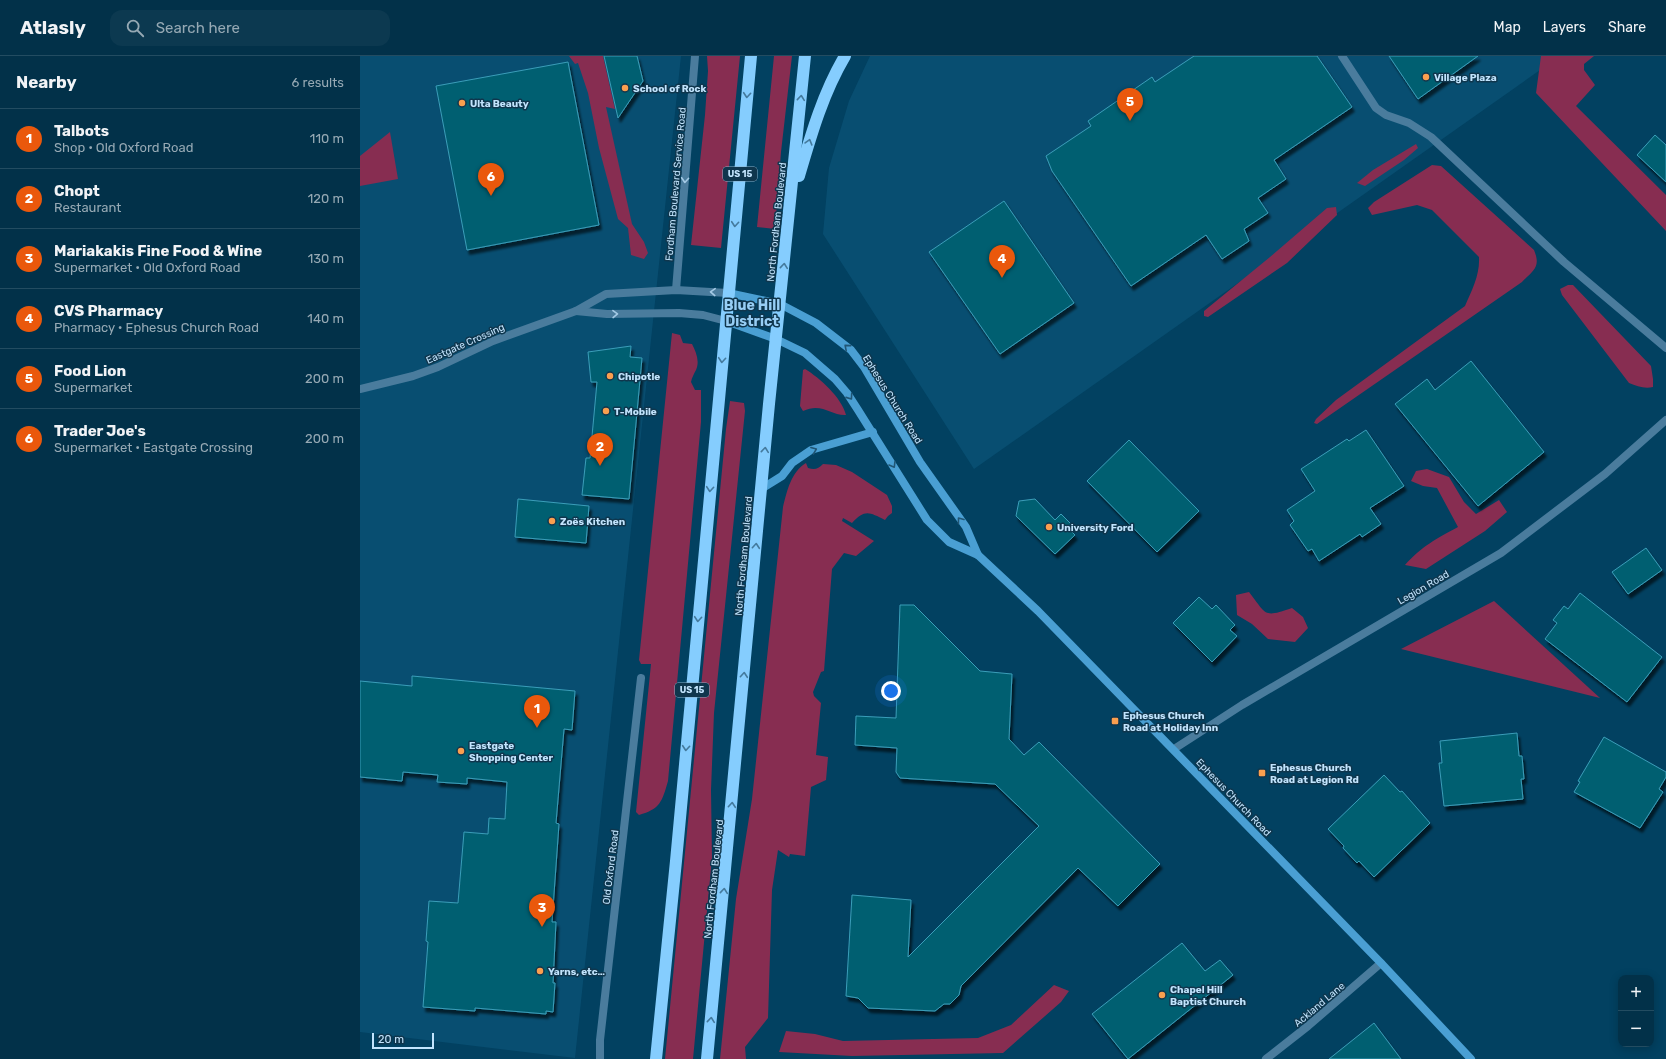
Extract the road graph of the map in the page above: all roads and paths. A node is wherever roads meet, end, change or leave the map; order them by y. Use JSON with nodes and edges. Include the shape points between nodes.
{"nodes":[{"id":1,"x":695,"y":56,"type":"edge"},
{"id":2,"x":751,"y":56,"type":"edge"},
{"id":3,"x":805,"y":56,"type":"edge"},
{"id":4,"x":845,"y":56,"type":"edge"},
{"id":5,"x":1342,"y":56,"type":"edge"},
{"id":6,"x":790,"y":206,"type":"junction"},
{"id":7,"x":676,"y":290,"type":"junction"},
{"id":8,"x":728,"y":293,"type":"junction"},
{"id":9,"x":780,"y":304,"type":"junction"},
{"id":10,"x":576,"y":311,"type":"junction"},
{"id":11,"x":726,"y":321,"type":"junction"},
{"id":12,"x":776,"y":340,"type":"junction"},
{"id":13,"x":1666,"y":348,"type":"edge"},
{"id":14,"x":360,"y":389,"type":"edge"},
{"id":15,"x":1666,"y":420,"type":"edge"},
{"id":16,"x":873,"y":432,"type":"junction"},
{"id":17,"x":761,"y":488,"type":"junction"},
{"id":18,"x":978,"y":555,"type":"junction"},
{"id":19,"x":641,"y":678,"type":"dead end"},
{"id":20,"x":1174,"y":750,"type":"junction"},
{"id":21,"x":1382,"y":963,"type":"junction"},
{"id":22,"x":600,"y":1059,"type":"edge"},
{"id":23,"x":656,"y":1059,"type":"edge"},
{"id":24,"x":707,"y":1059,"type":"edge"},
{"id":25,"x":1266,"y":1059,"type":"edge"},
{"id":26,"x":1471,"y":1059,"type":"edge"}],
"edges":[{"from":1,"to":7,"type":"street","name":"Fordham Boulevard Service Road","one_way":true},
{"from":2,"to":8,"type":"highway","number":"US 15","one_way":true},
{"from":6,"to":3,"type":"highway","name":"North Fordham Boulevard","one_way":true},
{"from":6,"to":4,"type":"highway","one_way":true,"via":[[813,127]]},
{"from":5,"to":13,"type":"street","via":[[1376,108],[1386,115],[1409,122],[1431,137],[1564,262]]},
{"from":9,"to":6,"type":"highway","name":"North Fordham Boulevard","one_way":true},
{"from":8,"to":7,"type":"street","name":"Eastgate Crossing","one_way":true},
{"from":7,"to":10,"type":"street","name":"Eastgate Crossing","via":[[606,294]]},
{"from":8,"to":9,"type":"street","name":"Ephesus Church Road"},
{"from":8,"to":11,"type":"highway","number":"US 15"},
{"from":9,"to":12,"type":"highway","name":"North Fordham Boulevard"},
{"from":18,"to":9,"type":"street","name":"Ephesus Church Road","one_way":true,"via":[[966,527],[924,467],[864,367],[851,350],[816,323]]},
{"from":10,"to":11,"type":"street","name":"Eastgate Crossing","one_way":true,"via":[[607,314],[679,313],[703,315]]},
{"from":10,"to":14,"type":"street","name":"Eastgate Crossing","via":[[492,340],[438,367]]},
{"from":11,"to":12,"type":"street","name":"Ephesus Church Road"},
{"from":11,"to":23,"type":"highway","number":"US 15","one_way":true},
{"from":12,"to":16,"type":"street","name":"Ephesus Church Road","one_way":true,"via":[[805,353],[826,370],[847,393]]},
{"from":17,"to":12,"type":"highway","name":"North Fordham Boulevard","one_way":true},
{"from":15,"to":20,"type":"street","name":"Legion Road","via":[[1605,474],[1501,553],[1248,702]]},
{"from":17,"to":16,"type":"street","one_way":true,"via":[[782,476],[802,455]]},
{"from":16,"to":18,"type":"street","name":"Ephesus Church Road","one_way":true,"via":[[927,520],[949,542]]},
{"from":24,"to":17,"type":"highway","name":"North Fordham Boulevard","one_way":true},
{"from":18,"to":20,"type":"street","name":"Ephesus Church Road","via":[[1038,611]]},
{"from":19,"to":22,"type":"street","name":"Old Oxford Road","via":[[600,1040]]},
{"from":20,"to":21,"type":"street","name":"Ephesus Church Road"},
{"from":21,"to":25,"type":"street","name":"Ackland Lane"},
{"from":21,"to":26,"type":"street","name":"Ephesus Church Road"}]}
